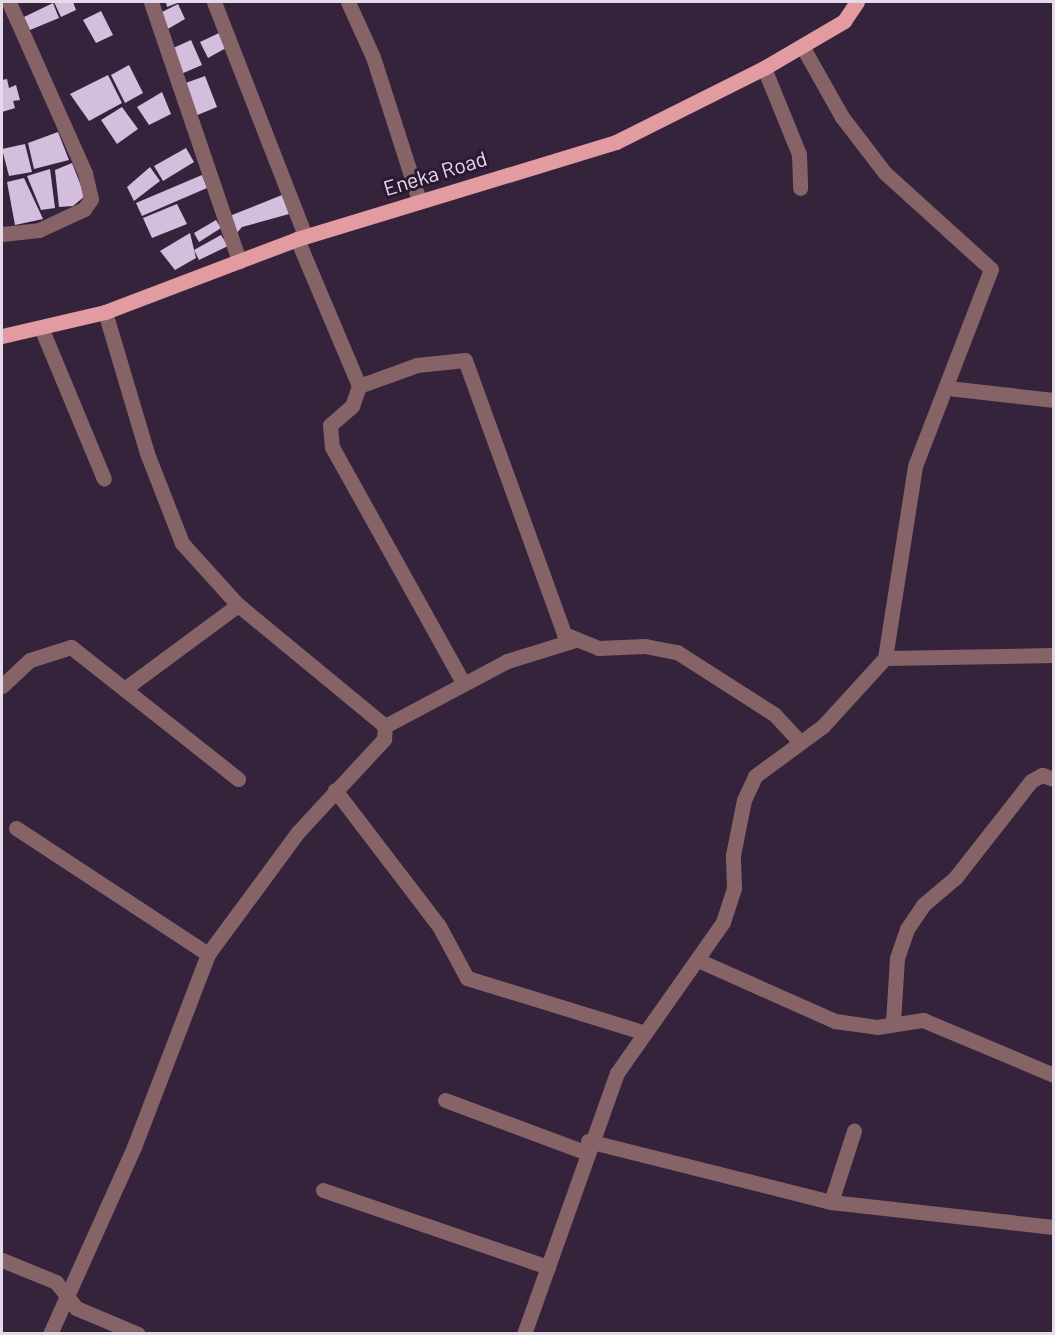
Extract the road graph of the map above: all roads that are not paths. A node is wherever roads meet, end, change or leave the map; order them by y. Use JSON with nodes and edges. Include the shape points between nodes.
{"nodes":[{"id":1,"x":9,"y":2,"type":"edge"},
{"id":2,"x":151,"y":2,"type":"edge"},
{"id":3,"x":214,"y":2,"type":"edge"},
{"id":4,"x":348,"y":2,"type":"edge"},
{"id":5,"x":857,"y":2,"type":"edge"},
{"id":6,"x":802,"y":46,"type":"junction"},
{"id":7,"x":764,"y":68,"type":"junction"},
{"id":8,"x":800,"y":188,"type":"dead end"},
{"id":9,"x":419,"y":200,"type":"junction"},
{"id":10,"x":2,"y":234,"type":"edge"},
{"id":11,"x":301,"y":238,"type":"junction"},
{"id":12,"x":239,"y":261,"type":"junction"},
{"id":13,"x":105,"y":312,"type":"junction"},
{"id":14,"x":42,"y":330,"type":"junction"},
{"id":15,"x":2,"y":336,"type":"edge"},
{"id":16,"x":359,"y":386,"type":"junction"},
{"id":17,"x":948,"y":388,"type":"junction"},
{"id":18,"x":1053,"y":400,"type":"edge"},
{"id":19,"x":104,"y":478,"type":"dead end"},
{"id":20,"x":238,"y":605,"type":"junction"},
{"id":21,"x":572,"y":641,"type":"junction"},
{"id":22,"x":1053,"y":655,"type":"edge"},
{"id":23,"x":885,"y":658,"type":"junction"},
{"id":24,"x":463,"y":682,"type":"junction"},
{"id":25,"x":2,"y":686,"type":"edge"},
{"id":26,"x":127,"y":687,"type":"junction"},
{"id":27,"x":385,"y":726,"type":"junction"},
{"id":28,"x":799,"y":741,"type":"junction"},
{"id":29,"x":238,"y":779,"type":"dead end"},
{"id":30,"x":1053,"y":779,"type":"edge"},
{"id":31,"x":335,"y":790,"type":"junction"},
{"id":32,"x":16,"y":828,"type":"dead end"},
{"id":33,"x":208,"y":954,"type":"junction"},
{"id":34,"x":700,"y":961,"type":"junction"},
{"id":35,"x":894,"y":1022,"type":"junction"},
{"id":36,"x":642,"y":1032,"type":"junction"},
{"id":37,"x":1053,"y":1075,"type":"edge"},
{"id":38,"x":445,"y":1100,"type":"dead end"},
{"id":39,"x":854,"y":1131,"type":"dead end"},
{"id":40,"x":587,"y":1147,"type":"junction"},
{"id":41,"x":323,"y":1190,"type":"dead end"},
{"id":42,"x":831,"y":1202,"type":"junction"},
{"id":43,"x":1053,"y":1227,"type":"edge"},
{"id":44,"x":2,"y":1260,"type":"edge"},
{"id":45,"x":548,"y":1267,"type":"junction"},
{"id":46,"x":64,"y":1296,"type":"junction"},
{"id":47,"x":50,"y":1334,"type":"edge"},
{"id":48,"x":138,"y":1334,"type":"edge"},
{"id":49,"x":524,"y":1334,"type":"edge"}],
"edges":[{"from":1,"to":10,"type":"street","via":[[85,173],[91,199],[84,209],[39,230]]},
{"from":2,"to":12,"type":"street"},
{"from":3,"to":11,"type":"street"},
{"from":4,"to":9,"type":"street","via":[[373,57]]},
{"from":5,"to":6,"type":"main road","name":"Eneka Road","via":[[844,21]]},
{"from":6,"to":7,"type":"main road","name":"Eneka Road"},
{"from":6,"to":17,"type":"street","via":[[842,117],[885,173],[991,269]]},
{"from":7,"to":8,"type":"street","via":[[799,154]]},
{"from":7,"to":9,"type":"main road","name":"Eneka Road","via":[[616,142]]},
{"from":9,"to":11,"type":"main road","name":"Eneka Road"},
{"from":11,"to":12,"type":"main road","name":"Eneka Road"},
{"from":11,"to":16,"type":"street"},
{"from":12,"to":13,"type":"main road","name":"Eneka Road"},
{"from":13,"to":14,"type":"main road","name":"Eneka Road"},
{"from":13,"to":20,"type":"street","via":[[147,453],[182,543]]},
{"from":14,"to":15,"type":"main road","name":"Eneka Road"},
{"from":14,"to":19,"type":"street"},
{"from":16,"to":21,"type":"street","via":[[417,364],[465,360],[564,634]]},
{"from":16,"to":24,"type":"street","via":[[352,406],[328,434],[365,513]]},
{"from":17,"to":18,"type":"street"},
{"from":17,"to":23,"type":"street","via":[[915,466]]},
{"from":20,"to":26,"type":"street"},
{"from":20,"to":27,"type":"street"},
{"from":21,"to":24,"type":"street"},
{"from":21,"to":28,"type":"street","via":[[598,648],[645,646],[677,652],[774,714]]},
{"from":22,"to":23,"type":"street"},
{"from":23,"to":28,"type":"street","via":[[848,703]]},
{"from":24,"to":27,"type":"street"},
{"from":25,"to":26,"type":"street","via":[[30,660],[71,647]]},
{"from":26,"to":29,"type":"street"},
{"from":27,"to":31,"type":"street","via":[[384,739]]},
{"from":28,"to":34,"type":"street","via":[[755,776],[744,800],[733,855],[734,888],[723,922]]},
{"from":30,"to":35,"type":"street","via":[[1041,775],[1031,781],[956,878],[923,905],[907,929],[897,958]]},
{"from":31,"to":33,"type":"street"},
{"from":31,"to":36,"type":"street","via":[[439,926],[467,978]]},
{"from":32,"to":33,"type":"street"},
{"from":33,"to":46,"type":"street","via":[[134,1147]]},
{"from":34,"to":35,"type":"street","via":[[835,1021],[877,1027]]},
{"from":34,"to":36,"type":"street"},
{"from":35,"to":37,"type":"street","via":[[923,1020]]},
{"from":36,"to":40,"type":"street"},
{"from":38,"to":40,"type":"street"},
{"from":39,"to":42,"type":"street"},
{"from":40,"to":42,"type":"street"},
{"from":40,"to":45,"type":"street"},
{"from":41,"to":45,"type":"street"},
{"from":42,"to":43,"type":"street"},
{"from":44,"to":46,"type":"street","via":[[56,1282]]},
{"from":45,"to":49,"type":"street"},
{"from":46,"to":47,"type":"street"},
{"from":46,"to":48,"type":"street","via":[[76,1308]]}]}
